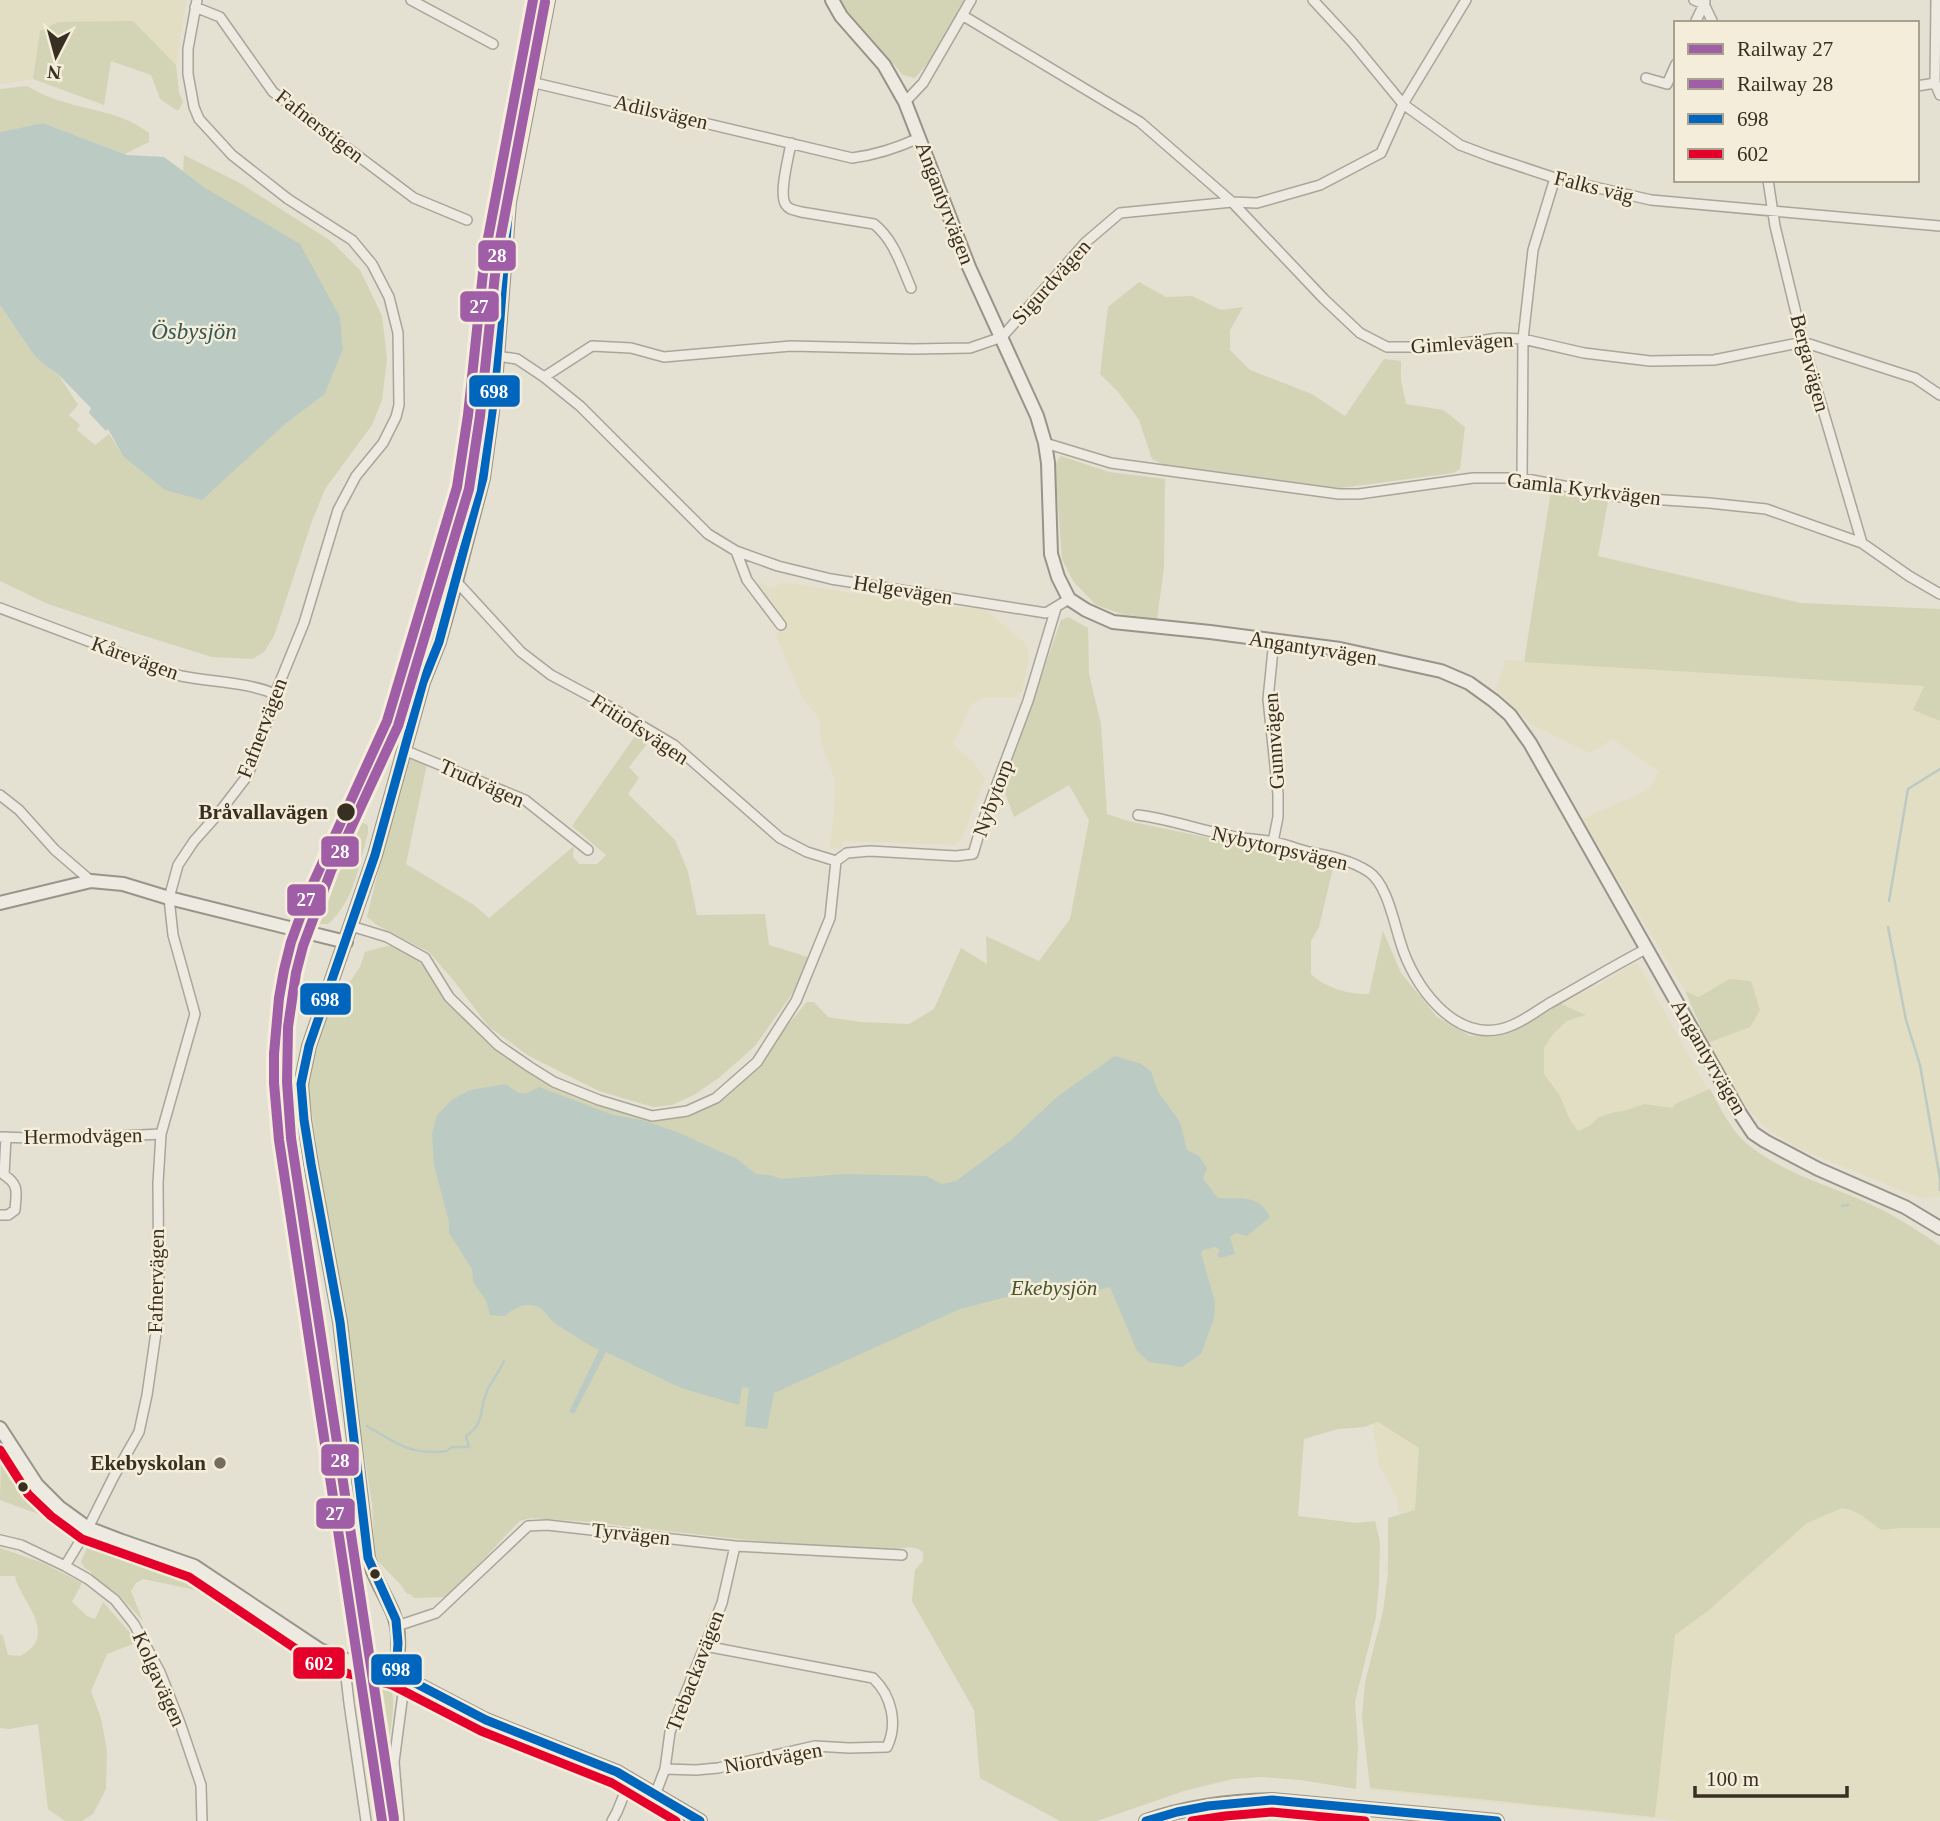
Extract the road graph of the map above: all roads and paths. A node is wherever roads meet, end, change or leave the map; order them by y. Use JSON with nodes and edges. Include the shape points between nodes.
{"nodes":[{"id":1,"x":411,"y":0,"type":"edge"},
{"id":2,"x":548,"y":0,"type":"edge"},
{"id":3,"x":832,"y":0,"type":"edge"},
{"id":4,"x":971,"y":0,"type":"edge"},
{"id":5,"x":1312,"y":0,"type":"edge"},
{"id":6,"x":1466,"y":0,"type":"edge"},
{"id":7,"x":1694,"y":0,"type":"edge"},
{"id":8,"x":1936,"y":0,"type":"edge"},
{"id":9,"x":1704,"y":2,"type":"edge"},
{"id":10,"x":196,"y":4,"type":"edge"},
{"id":11,"x":962,"y":15,"type":"junction"},
{"id":12,"x":1938,"y":15,"type":"edge"},
{"id":13,"x":1696,"y":21,"type":"edge"},
{"id":14,"x":1712,"y":21,"type":"edge"},
{"id":15,"x":493,"y":44,"type":"dead end"},
{"id":16,"x":1674,"y":68,"type":"edge"},
{"id":17,"x":1646,"y":78,"type":"dead end"},
{"id":18,"x":531,"y":82,"type":"junction"},
{"id":19,"x":1935,"y":83,"type":"junction"},
{"id":20,"x":1919,"y":86,"type":"edge"},
{"id":21,"x":1940,"y":95,"type":"edge"},
{"id":22,"x":905,"y":102,"type":"junction"},
{"id":23,"x":1403,"y":104,"type":"junction"},
{"id":24,"x":919,"y":138,"type":"junction"},
{"id":25,"x":791,"y":143,"type":"junction"},
{"id":26,"x":1555,"y":178,"type":"junction"},
{"id":27,"x":1768,"y":182,"type":"edge"},
{"id":28,"x":1232,"y":202,"type":"junction"},
{"id":29,"x":1772,"y":212,"type":"junction"},
{"id":30,"x":467,"y":220,"type":"dead end"},
{"id":31,"x":1940,"y":226,"type":"edge"},
{"id":32,"x":911,"y":288,"type":"dead end"},
{"id":33,"x":1002,"y":337,"type":"junction"},
{"id":34,"x":1524,"y":339,"type":"junction"},
{"id":35,"x":1803,"y":342,"type":"junction"},
{"id":36,"x":497,"y":356,"type":"junction"},
{"id":37,"x":544,"y":377,"type":"junction"},
{"id":38,"x":1940,"y":395,"type":"edge"},
{"id":39,"x":1045,"y":443,"type":"junction"},
{"id":40,"x":1521,"y":478,"type":"junction"},
{"id":41,"x":1862,"y":543,"type":"junction"},
{"id":42,"x":736,"y":551,"type":"junction"},
{"id":43,"x":456,"y":581,"type":"junction"},
{"id":44,"x":1940,"y":594,"type":"edge"},
{"id":45,"x":1069,"y":599,"type":"junction"},
{"id":46,"x":0,"y":608,"type":"edge"},
{"id":47,"x":1056,"y":608,"type":"junction"},
{"id":48,"x":781,"y":625,"type":"dead end"},
{"id":49,"x":1274,"y":640,"type":"junction"},
{"id":50,"x":275,"y":694,"type":"junction"},
{"id":51,"x":404,"y":750,"type":"junction"},
{"id":52,"x":0,"y":795,"type":"edge"},
{"id":53,"x":1138,"y":815,"type":"dead end"},
{"id":54,"x":1273,"y":842,"type":"junction"},
{"id":55,"x":588,"y":850,"type":"dead end"},
{"id":56,"x":836,"y":861,"type":"junction"},
{"id":57,"x":91,"y":881,"type":"junction"},
{"id":58,"x":169,"y":898,"type":"junction"},
{"id":59,"x":0,"y":903,"type":"edge"},
{"id":60,"x":351,"y":926,"type":"junction"},
{"id":61,"x":346,"y":942,"type":"junction"},
{"id":62,"x":1646,"y":949,"type":"junction"},
{"id":63,"x":161,"y":1134,"type":"junction"},
{"id":64,"x":3,"y":1137,"type":"edge"},
{"id":65,"x":2,"y":1176,"type":"edge"},
{"id":66,"x":0,"y":1215,"type":"edge"},
{"id":67,"x":1940,"y":1228,"type":"edge"},
{"id":68,"x":0,"y":1428,"type":"edge"},
{"id":69,"x":88,"y":1528,"type":"junction"},
{"id":70,"x":0,"y":1540,"type":"edge"},
{"id":71,"x":735,"y":1546,"type":"junction"},
{"id":72,"x":902,"y":1555,"type":"dead end"},
{"id":73,"x":65,"y":1566,"type":"junction"},
{"id":74,"x":397,"y":1626,"type":"junction"},
{"id":75,"x":705,"y":1646,"type":"junction"},
{"id":76,"x":344,"y":1659,"type":"junction"},
{"id":77,"x":400,"y":1676,"type":"junction"},
{"id":78,"x":665,"y":1769,"type":"junction"},
{"id":79,"x":630,"y":1780,"type":"junction"},
{"id":80,"x":654,"y":1795,"type":"junction"},
{"id":81,"x":202,"y":1821,"type":"edge"},
{"id":82,"x":366,"y":1821,"type":"edge"},
{"id":83,"x":399,"y":1821,"type":"edge"},
{"id":84,"x":611,"y":1821,"type":"edge"},
{"id":85,"x":700,"y":1821,"type":"edge"},
{"id":86,"x":1146,"y":1821,"type":"edge"},
{"id":87,"x":1497,"y":1821,"type":"edge"}],
"edges":[{"from":1,"to":15,"type":"street"},
{"from":2,"to":18,"type":"street"},
{"from":3,"to":22,"type":"street","name":"Angantyrvägen","via":[[884,65]]},
{"from":4,"to":11,"type":"street"},
{"from":5,"to":23,"type":"street","name":"Falks väg"},
{"from":6,"to":23,"type":"street","name":"Sigurdvägen"},
{"from":7,"to":9,"type":"street"},
{"from":8,"to":12,"type":"street"},
{"from":9,"to":13,"type":"street"},
{"from":9,"to":14,"type":"street"},
{"from":10,"to":30,"type":"street","name":"Fafnerstigen","via":[[220,17],[273,92],[414,198]]},
{"from":10,"to":50,"type":"street","name":"Fafnervägen","via":[[188,74],[199,119],[232,155],[288,199],[352,240],[372,264],[389,297],[398,333],[396,417],[338,510],[304,623]]},
{"from":11,"to":22,"type":"street","via":[[923,83]]},
{"from":11,"to":28,"type":"street","name":"Gimlevägen","via":[[1140,122]]},
{"from":12,"to":19,"type":"street"},
{"from":16,"to":17,"type":"street","via":[[1667,84]]},
{"from":18,"to":25,"type":"street","name":"Adilsvägen"},
{"from":18,"to":36,"type":"street","via":[[509,202]]},
{"from":19,"to":20,"type":"street"},
{"from":19,"to":21,"type":"street"},
{"from":22,"to":24,"type":"street","name":"Angantyrvägen"},
{"from":23,"to":26,"type":"street","name":"Falks väg","via":[[1460,145]]},
{"from":23,"to":28,"type":"street","name":"Sigurdvägen","via":[[1381,153],[1320,185],[1257,203]]},
{"from":24,"to":25,"type":"street","name":"Adilsvägen","via":[[898,148],[852,158]]},
{"from":24,"to":33,"type":"street","name":"Angantyrvägen","via":[[969,267]]},
{"from":25,"to":32,"type":"street","via":[[784,203],[801,212],[874,224],[892,245]]},
{"from":26,"to":29,"type":"street","name":"Falks väg","via":[[1651,200]]},
{"from":26,"to":34,"type":"street","via":[[1533,250]]},
{"from":27,"to":29,"type":"street","name":"Bergavägen"},
{"from":28,"to":33,"type":"street","name":"Sigurdvägen","via":[[1120,213],[1086,242]]},
{"from":28,"to":34,"type":"street","name":"Gimlevägen","via":[[1360,333],[1387,347]]},
{"from":29,"to":31,"type":"street","name":"Falks väg"},
{"from":29,"to":35,"type":"street","name":"Bergavägen"},
{"from":33,"to":37,"type":"street","name":"Sigurdvägen","via":[[970,348],[791,346],[664,357],[631,348],[592,346]]},
{"from":33,"to":39,"type":"street","name":"Angantyrvägen"},
{"from":34,"to":35,"type":"street","name":"Gimlevägen","via":[[1650,361],[1714,360]]},
{"from":34,"to":40,"type":"street"},
{"from":35,"to":38,"type":"street","name":"Gimlevägen","via":[[1915,378]]},
{"from":35,"to":41,"type":"street","name":"Bergavägen"},
{"from":36,"to":37,"type":"street","name":"Helgevägen","via":[[517,359]]},
{"from":36,"to":43,"type":"street","via":[[483,478]]},
{"from":37,"to":42,"type":"street","name":"Helgevägen","via":[[580,406],[708,534]]},
{"from":39,"to":40,"type":"street","name":"Gamla Kyrkvägen","via":[[1111,463],[1339,494],[1474,478]]},
{"from":39,"to":45,"type":"street","name":"Angantyrvägen","via":[[1051,554]]},
{"from":40,"to":41,"type":"street","name":"Gamla Kyrkvägen","via":[[1621,497],[1766,509]]},
{"from":41,"to":44,"type":"street","name":"Gamla Kyrkvägen"},
{"from":42,"to":47,"type":"street","name":"Helgevägen","via":[[831,579],[1046,613]]},
{"from":42,"to":48,"type":"street","via":[[747,580]]},
{"from":43,"to":51,"type":"street"},
{"from":43,"to":56,"type":"street","name":"Fritiofsvägen","via":[[521,652],[551,675],[674,745],[780,838]]},
{"from":45,"to":47,"type":"street"},
{"from":45,"to":49,"type":"street","name":"Angantyrvägen","via":[[1113,622]]},
{"from":46,"to":50,"type":"street","name":"Kårevägen","via":[[181,676]]},
{"from":47,"to":56,"type":"street","name":"Nybytorp","via":[[973,854],[870,851],[847,853]]},
{"from":49,"to":54,"type":"street","name":"Gunnvägen","via":[[1268,699],[1278,794]]},
{"from":49,"to":62,"type":"street","name":"Angantyrvägen","via":[[1441,671],[1494,701],[1530,743]]},
{"from":50,"to":58,"type":"street","name":"Fafnervägen","via":[[248,775],[178,865]]},
{"from":51,"to":55,"type":"street","name":"Trudvägen","via":[[525,800]]},
{"from":51,"to":60,"type":"street"},
{"from":52,"to":57,"type":"street"},
{"from":53,"to":54,"type":"street","name":"Nybytorpsvägen"},
{"from":54,"to":62,"type":"street","name":"Nybytorpsvägen","via":[[1346,860],[1371,873],[1386,897],[1413,976],[1442,1010],[1476,1030],[1502,1029],[1523,1019]]},
{"from":56,"to":60,"type":"street","via":[[830,918],[796,1001],[757,1062],[716,1098],[687,1111],[652,1115],[554,1082],[498,1045],[449,998],[425,958],[387,937]]},
{"from":57,"to":58,"type":"street","via":[[123,884]]},
{"from":57,"to":59,"type":"street"},
{"from":58,"to":61,"type":"street"},
{"from":58,"to":63,"type":"street","name":"Fafnervägen","via":[[173,935],[195,1014]]},
{"from":60,"to":61,"type":"street"},
{"from":61,"to":74,"type":"street","via":[[301,1084],[340,1322],[368,1558]]},
{"from":62,"to":67,"type":"street","name":"Angantyrvägen","via":[[1753,1133],[1818,1169],[1905,1206]]},
{"from":63,"to":64,"type":"street","name":"Hermodvägen"},
{"from":63,"to":69,"type":"street","name":"Fafnervägen","via":[[159,1312],[147,1395],[139,1432]]},
{"from":64,"to":65,"type":"street","name":"Hermodvägen"},
{"from":65,"to":66,"type":"street","name":"Hermodvägen","via":[[16,1187],[15,1210]]},
{"from":68,"to":69,"type":"street","via":[[37,1485]]},
{"from":69,"to":73,"type":"street","name":"Fafnervägen"},
{"from":69,"to":76,"type":"street","via":[[194,1566],[320,1650]]},
{"from":70,"to":73,"type":"street","name":"Kolgavägen"},
{"from":71,"to":72,"type":"street","name":"Tyrvägen"},
{"from":71,"to":74,"type":"street","name":"Tyrvägen","via":[[528,1525],[436,1613]]},
{"from":71,"to":75,"type":"street","name":"Trebackavägen","via":[[722,1603]]},
{"from":73,"to":81,"type":"street","name":"Kolgavägen","via":[[115,1600],[160,1672],[201,1785]]},
{"from":74,"to":77,"type":"street"},
{"from":75,"to":78,"type":"street","name":"Trebackavägen","via":[[670,1732]]},
{"from":75,"to":78,"type":"street","name":"Niordvägen","via":[[873,1678],[890,1704],[893,1734],[887,1747],[815,1746],[718,1768]]},
{"from":76,"to":77,"type":"street"},
{"from":76,"to":82,"type":"street"},
{"from":77,"to":79,"type":"street","via":[[486,1720]]},
{"from":77,"to":83,"type":"street","via":[[394,1762]]},
{"from":78,"to":80,"type":"street","name":"Trebackavägen"},
{"from":79,"to":80,"type":"street"},
{"from":79,"to":84,"type":"street"},
{"from":80,"to":85,"type":"street"},
{"from":86,"to":87,"type":"street","via":[[1224,1803],[1272,1800]]}]}
